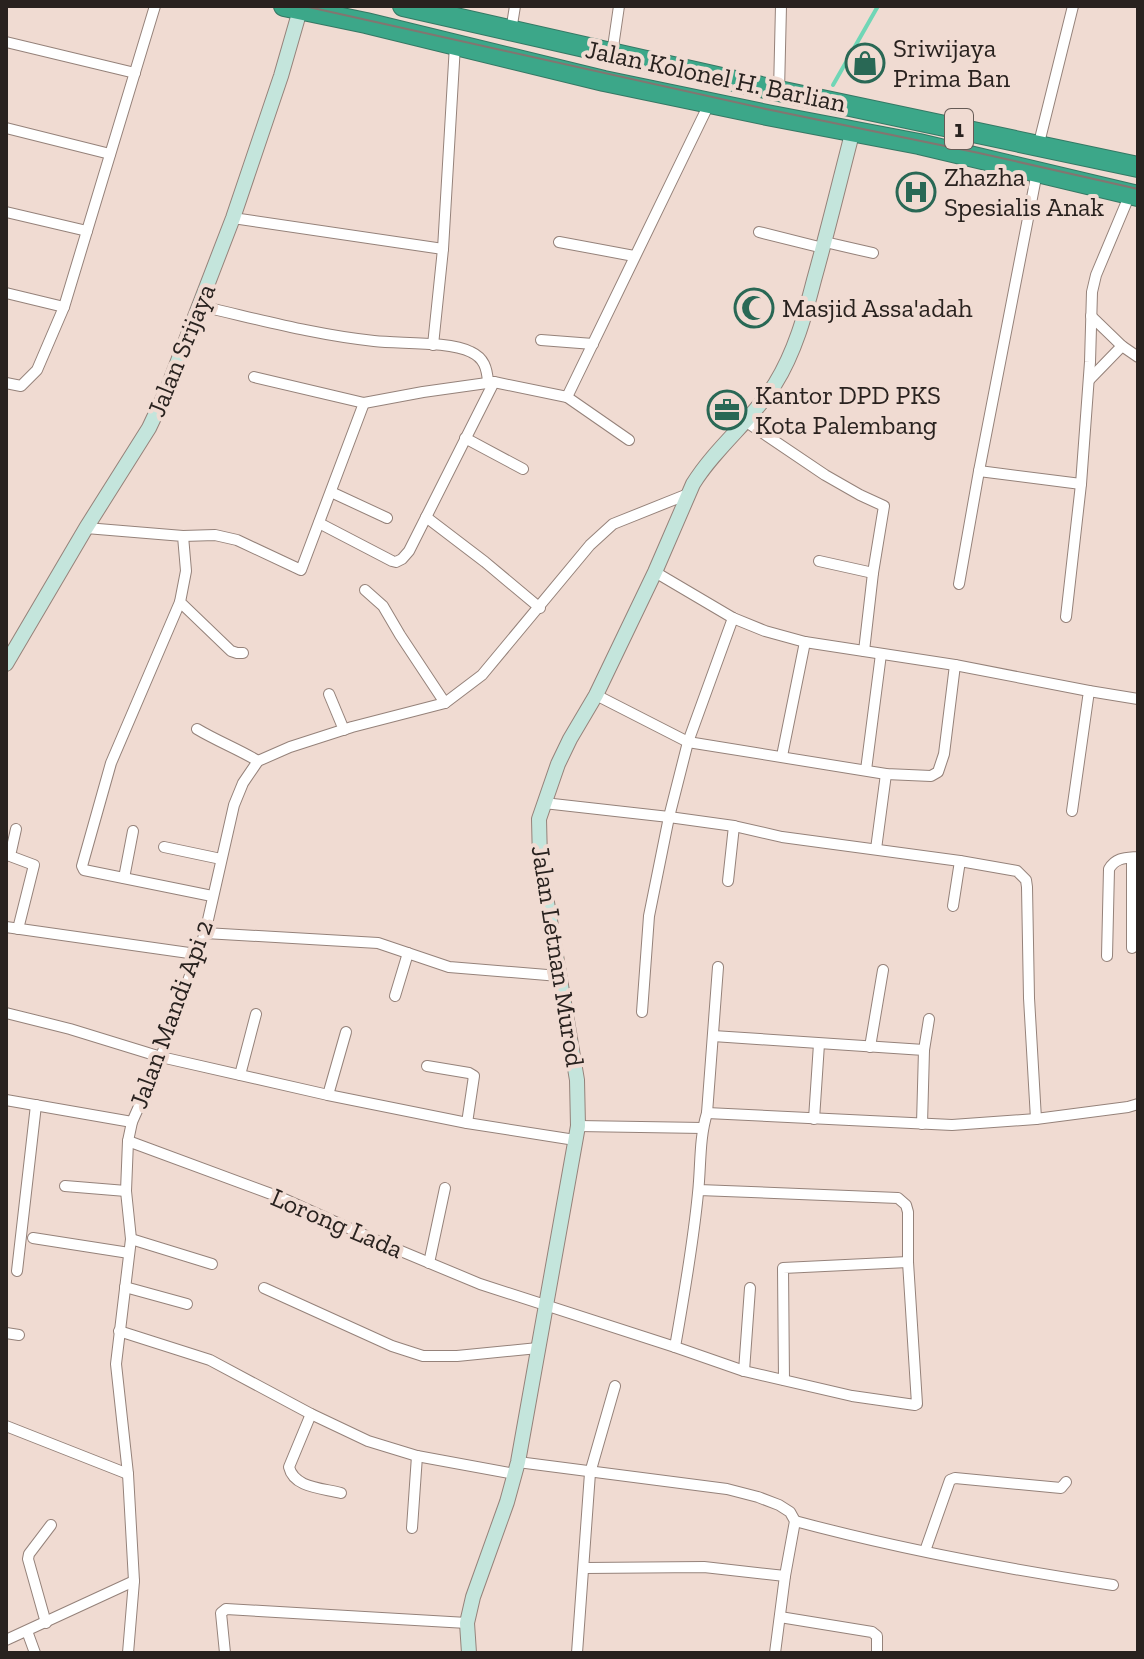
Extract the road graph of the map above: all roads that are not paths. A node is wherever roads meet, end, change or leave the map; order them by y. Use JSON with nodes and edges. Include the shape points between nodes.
{"nodes":[{"id":1,"x":155,"y":6,"type":"edge"},
{"id":2,"x":403,"y":6,"type":"edge"},
{"id":3,"x":515,"y":6,"type":"edge"},
{"id":4,"x":619,"y":6,"type":"edge"},
{"id":5,"x":781,"y":6,"type":"edge"},
{"id":6,"x":1073,"y":6,"type":"edge"},
{"id":7,"x":292,"y":8,"type":"edge"},
{"id":8,"x":511,"y":31,"type":"junction"},
{"id":9,"x":6,"y":42,"type":"edge"},
{"id":10,"x":455,"y":45,"type":"junction"},
{"id":11,"x":612,"y":54,"type":"junction"},
{"id":12,"x":135,"y":73,"type":"junction"},
{"id":13,"x":779,"y":91,"type":"junction"},
{"id":14,"x":710,"y":102,"type":"junction"},
{"id":15,"x":6,"y":128,"type":"edge"},
{"id":16,"x":853,"y":130,"type":"junction"},
{"id":17,"x":1038,"y":147,"type":"junction"},
{"id":18,"x":110,"y":154,"type":"junction"},
{"id":19,"x":1138,"y":167,"type":"edge"},
{"id":20,"x":1037,"y":172,"type":"junction"},
{"id":21,"x":1134,"y":195,"type":"edge"},
{"id":22,"x":6,"y":212,"type":"edge"},
{"id":23,"x":233,"y":218,"type":"junction"},
{"id":24,"x":87,"y":231,"type":"junction"},
{"id":25,"x":759,"y":232,"type":"dead end"},
{"id":26,"x":559,"y":242,"type":"dead end"},
{"id":27,"x":824,"y":245,"type":"junction"},
{"id":28,"x":443,"y":249,"type":"junction"},
{"id":29,"x":873,"y":253,"type":"dead end"},
{"id":30,"x":634,"y":256,"type":"junction"},
{"id":31,"x":6,"y":293,"type":"edge"},
{"id":32,"x":200,"y":306,"type":"junction"},
{"id":33,"x":64,"y":307,"type":"junction"},
{"id":34,"x":1091,"y":316,"type":"junction"},
{"id":35,"x":541,"y":340,"type":"dead end"},
{"id":36,"x":593,"y":344,"type":"junction"},
{"id":37,"x":433,"y":345,"type":"junction"},
{"id":38,"x":1122,"y":346,"type":"junction"},
{"id":39,"x":1138,"y":357,"type":"edge"},
{"id":40,"x":254,"y":377,"type":"dead end"},
{"id":41,"x":1089,"y":380,"type":"junction"},
{"id":42,"x":491,"y":382,"type":"junction"},
{"id":43,"x":6,"y":383,"type":"edge"},
{"id":44,"x":567,"y":397,"type":"junction"},
{"id":45,"x":364,"y":403,"type":"junction"},
{"id":46,"x":745,"y":421,"type":"junction"},
{"id":47,"x":465,"y":438,"type":"junction"},
{"id":48,"x":629,"y":440,"type":"dead end"},
{"id":49,"x":523,"y":469,"type":"dead end"},
{"id":50,"x":979,"y":471,"type":"junction"},
{"id":51,"x":1081,"y":484,"type":"junction"},
{"id":52,"x":331,"y":492,"type":"junction"},
{"id":53,"x":688,"y":494,"type":"junction"},
{"id":54,"x":426,"y":517,"type":"junction"},
{"id":55,"x":387,"y":518,"type":"dead end"},
{"id":56,"x":319,"y":523,"type":"junction"},
{"id":57,"x":86,"y":528,"type":"junction"},
{"id":58,"x":183,"y":536,"type":"junction"},
{"id":59,"x":819,"y":561,"type":"dead end"},
{"id":60,"x":655,"y":572,"type":"junction"},
{"id":61,"x":873,"y":573,"type":"junction"},
{"id":62,"x":959,"y":584,"type":"dead end"},
{"id":63,"x":365,"y":590,"type":"dead end"},
{"id":64,"x":180,"y":602,"type":"junction"},
{"id":65,"x":540,"y":608,"type":"junction"},
{"id":66,"x":1066,"y":617,"type":"dead end"},
{"id":67,"x":733,"y":618,"type":"junction"},
{"id":68,"x":805,"y":642,"type":"junction"},
{"id":69,"x":864,"y":651,"type":"junction"},
{"id":70,"x":243,"y":653,"type":"dead end"},
{"id":71,"x":881,"y":654,"type":"junction"},
{"id":72,"x":6,"y":664,"type":"edge"},
{"id":73,"x":955,"y":665,"type":"junction"},
{"id":74,"x":1089,"y":691,"type":"junction"},
{"id":75,"x":329,"y":694,"type":"dead end"},
{"id":76,"x":596,"y":695,"type":"junction"},
{"id":77,"x":1138,"y":699,"type":"edge"},
{"id":78,"x":445,"y":703,"type":"junction"},
{"id":79,"x":197,"y":729,"type":"dead end"},
{"id":80,"x":344,"y":730,"type":"junction"},
{"id":81,"x":688,"y":742,"type":"junction"},
{"id":82,"x":782,"y":756,"type":"junction"},
{"id":83,"x":258,"y":761,"type":"junction"},
{"id":84,"x":866,"y":770,"type":"junction"},
{"id":85,"x":886,"y":774,"type":"junction"},
{"id":86,"x":544,"y":803,"type":"junction"},
{"id":87,"x":1072,"y":811,"type":"dead end"},
{"id":88,"x":669,"y":817,"type":"junction"},
{"id":89,"x":734,"y":826,"type":"junction"},
{"id":90,"x":16,"y":829,"type":"dead end"},
{"id":91,"x":133,"y":831,"type":"dead end"},
{"id":92,"x":164,"y":847,"type":"dead end"},
{"id":93,"x":876,"y":849,"type":"junction"},
{"id":94,"x":1135,"y":858,"type":"edge"},
{"id":95,"x":221,"y":859,"type":"junction"},
{"id":96,"x":960,"y":861,"type":"junction"},
{"id":97,"x":124,"y":878,"type":"junction"},
{"id":98,"x":728,"y":881,"type":"dead end"},
{"id":99,"x":212,"y":896,"type":"junction"},
{"id":100,"x":953,"y":906,"type":"dead end"},
{"id":101,"x":12,"y":928,"type":"edge"},
{"id":102,"x":205,"y":933,"type":"junction"},
{"id":103,"x":1132,"y":948,"type":"dead end"},
{"id":104,"x":408,"y":953,"type":"junction"},
{"id":105,"x":196,"y":954,"type":"junction"},
{"id":106,"x":1107,"y":956,"type":"dead end"},
{"id":107,"x":718,"y":967,"type":"dead end"},
{"id":108,"x":883,"y":970,"type":"dead end"},
{"id":109,"x":559,"y":976,"type":"junction"},
{"id":110,"x":395,"y":996,"type":"dead end"},
{"id":111,"x":642,"y":1012,"type":"dead end"},
{"id":112,"x":6,"y":1013,"type":"edge"},
{"id":113,"x":256,"y":1014,"type":"dead end"},
{"id":114,"x":929,"y":1019,"type":"dead end"},
{"id":115,"x":346,"y":1032,"type":"dead end"},
{"id":116,"x":713,"y":1036,"type":"junction"},
{"id":117,"x":819,"y":1044,"type":"junction"},
{"id":118,"x":870,"y":1047,"type":"junction"},
{"id":119,"x":924,"y":1050,"type":"junction"},
{"id":120,"x":161,"y":1057,"type":"junction"},
{"id":121,"x":427,"y":1066,"type":"dead end"},
{"id":122,"x":240,"y":1075,"type":"junction"},
{"id":123,"x":328,"y":1095,"type":"junction"},
{"id":124,"x":6,"y":1100,"type":"edge"},
{"id":125,"x":1138,"y":1104,"type":"edge"},
{"id":126,"x":36,"y":1105,"type":"junction"},
{"id":127,"x":707,"y":1113,"type":"junction"},
{"id":128,"x":814,"y":1119,"type":"junction"},
{"id":129,"x":1032,"y":1120,"type":"junction"},
{"id":130,"x":132,"y":1122,"type":"junction"},
{"id":131,"x":467,"y":1123,"type":"junction"},
{"id":132,"x":922,"y":1124,"type":"junction"},
{"id":133,"x":703,"y":1128,"type":"junction"},
{"id":134,"x":577,"y":1133,"type":"junction"},
{"id":135,"x":128,"y":1141,"type":"junction"},
{"id":136,"x":65,"y":1186,"type":"dead end"},
{"id":137,"x":445,"y":1188,"type":"dead end"},
{"id":138,"x":699,"y":1190,"type":"junction"},
{"id":139,"x":126,"y":1191,"type":"junction"},
{"id":140,"x":33,"y":1238,"type":"dead end"},
{"id":141,"x":131,"y":1239,"type":"junction"},
{"id":142,"x":129,"y":1253,"type":"junction"},
{"id":143,"x":908,"y":1262,"type":"junction"},
{"id":144,"x":429,"y":1263,"type":"junction"},
{"id":145,"x":212,"y":1264,"type":"dead end"},
{"id":146,"x":17,"y":1271,"type":"dead end"},
{"id":147,"x":125,"y":1287,"type":"junction"},
{"id":148,"x":264,"y":1288,"type":"dead end"},
{"id":149,"x":750,"y":1288,"type":"dead end"},
{"id":150,"x":187,"y":1304,"type":"dead end"},
{"id":151,"x":546,"y":1306,"type":"junction"},
{"id":152,"x":119,"y":1331,"type":"junction"},
{"id":153,"x":6,"y":1333,"type":"edge"},
{"id":154,"x":19,"y":1335,"type":"dead end"},
{"id":155,"x":675,"y":1347,"type":"junction"},
{"id":156,"x":538,"y":1348,"type":"junction"},
{"id":157,"x":744,"y":1371,"type":"junction"},
{"id":158,"x":784,"y":1380,"type":"junction"},
{"id":159,"x":615,"y":1386,"type":"dead end"},
{"id":160,"x":311,"y":1414,"type":"junction"},
{"id":161,"x":6,"y":1426,"type":"edge"},
{"id":162,"x":417,"y":1456,"type":"junction"},
{"id":163,"x":516,"y":1468,"type":"junction"},
{"id":164,"x":590,"y":1473,"type":"junction"},
{"id":165,"x":128,"y":1474,"type":"junction"},
{"id":166,"x":1064,"y":1485,"type":"dead end"},
{"id":167,"x":341,"y":1493,"type":"dead end"},
{"id":168,"x":795,"y":1521,"type":"junction"},
{"id":169,"x":51,"y":1525,"type":"dead end"},
{"id":170,"x":412,"y":1528,"type":"dead end"},
{"id":171,"x":925,"y":1551,"type":"junction"},
{"id":172,"x":585,"y":1568,"type":"junction"},
{"id":173,"x":785,"y":1576,"type":"junction"},
{"id":174,"x":134,"y":1581,"type":"junction"},
{"id":175,"x":1113,"y":1585,"type":"dead end"},
{"id":176,"x":780,"y":1617,"type":"junction"},
{"id":177,"x":46,"y":1623,"type":"junction"},
{"id":178,"x":467,"y":1623,"type":"junction"},
{"id":179,"x":27,"y":1631,"type":"junction"},
{"id":180,"x":6,"y":1640,"type":"edge"},
{"id":181,"x":35,"y":1653,"type":"edge"},
{"id":182,"x":128,"y":1653,"type":"edge"},
{"id":183,"x":225,"y":1653,"type":"edge"},
{"id":184,"x":469,"y":1653,"type":"edge"},
{"id":185,"x":577,"y":1653,"type":"edge"},
{"id":186,"x":775,"y":1653,"type":"edge"},
{"id":187,"x":879,"y":1653,"type":"edge"}],
"edges":[{"from":1,"to":12,"type":"street"},
{"from":2,"to":8,"type":"highway","name":"Jalan Kolonel H. Barlian","number":"1"},
{"from":3,"to":8,"type":"street"},
{"from":4,"to":11,"type":"street"},
{"from":5,"to":13,"type":"street"},
{"from":6,"to":17,"type":"street"},
{"from":7,"to":10,"type":"highway","name":"Jalan Kolonel H. Barlian","number":"1"},
{"from":7,"to":23,"type":"street","name":"Jalan Srijaya","via":[[281,76]]},
{"from":8,"to":11,"type":"highway","name":"Jalan Kolonel H. Barlian","number":"1"},
{"from":9,"to":12,"type":"street"},
{"from":10,"to":14,"type":"highway","name":"Jalan Kolonel H. Barlian","number":"1"},
{"from":10,"to":28,"type":"street"},
{"from":11,"to":13,"type":"highway","number":"1"},
{"from":12,"to":18,"type":"street"},
{"from":13,"to":17,"type":"highway","number":"1"},
{"from":14,"to":16,"type":"highway","name":"Jalan Kolonel H. Barlian","number":"1"},
{"from":14,"to":30,"type":"street"},
{"from":15,"to":18,"type":"street"},
{"from":16,"to":20,"type":"highway","name":"Jalan Kolonel H. Barlian","number":"1"},
{"from":16,"to":27,"type":"street","name":"Jalan Letnan Murod"},
{"from":17,"to":19,"type":"highway","number":"1"},
{"from":18,"to":24,"type":"street"},
{"from":20,"to":21,"type":"highway","name":"Jalan Kolonel H. Barlian","number":"1"},
{"from":20,"to":50,"type":"street"},
{"from":21,"to":34,"type":"street","via":[[1093,283]]},
{"from":22,"to":24,"type":"street"},
{"from":23,"to":28,"type":"street"},
{"from":23,"to":32,"type":"street","name":"Jalan Srijaya"},
{"from":24,"to":33,"type":"street"},
{"from":25,"to":27,"type":"street"},
{"from":26,"to":30,"type":"street"},
{"from":27,"to":29,"type":"street"},
{"from":27,"to":46,"type":"street","name":"Jalan Letnan Murod","via":[[793,348],[775,384]]},
{"from":28,"to":37,"type":"street"},
{"from":30,"to":36,"type":"street"},
{"from":31,"to":33,"type":"street"},
{"from":32,"to":37,"type":"street","via":[[332,335]]},
{"from":32,"to":57,"type":"street","name":"Jalan Srijaya","via":[[149,428]]},
{"from":33,"to":43,"type":"street","via":[[34,374],[21,386]]},
{"from":34,"to":38,"type":"street"},
{"from":34,"to":41,"type":"street"},
{"from":35,"to":36,"type":"street"},
{"from":36,"to":44,"type":"street"},
{"from":37,"to":42,"type":"street","via":[[475,353]]},
{"from":38,"to":39,"type":"street"},
{"from":38,"to":41,"type":"street"},
{"from":40,"to":45,"type":"street"},
{"from":41,"to":51,"type":"street"},
{"from":42,"to":44,"type":"street"},
{"from":42,"to":45,"type":"street"},
{"from":42,"to":47,"type":"street"},
{"from":44,"to":48,"type":"street"},
{"from":45,"to":52,"type":"street"},
{"from":46,"to":53,"type":"street","name":"Jalan Letnan Murod"},
{"from":46,"to":61,"type":"street","via":[[825,475],[884,505]]},
{"from":47,"to":49,"type":"street"},
{"from":47,"to":54,"type":"street"},
{"from":50,"to":51,"type":"street"},
{"from":50,"to":62,"type":"street"},
{"from":51,"to":66,"type":"street"},
{"from":52,"to":55,"type":"street"},
{"from":52,"to":56,"type":"street"},
{"from":53,"to":60,"type":"street","name":"Jalan Letnan Murod"},
{"from":53,"to":65,"type":"street","via":[[607,528]]},
{"from":54,"to":56,"type":"street","via":[[409,551],[396,562]]},
{"from":54,"to":65,"type":"street"},
{"from":56,"to":58,"type":"street","via":[[301,570],[237,540]]},
{"from":57,"to":58,"type":"street"},
{"from":57,"to":72,"type":"street","name":"Jalan Srijaya"},
{"from":58,"to":64,"type":"street","via":[[186,571]]},
{"from":59,"to":61,"type":"street"},
{"from":60,"to":67,"type":"street"},
{"from":60,"to":76,"type":"street","name":"Jalan Letnan Murod"},
{"from":61,"to":69,"type":"street"},
{"from":63,"to":78,"type":"street","via":[[383,606]]},
{"from":64,"to":70,"type":"street","via":[[231,651]]},
{"from":64,"to":97,"type":"street","via":[[111,763],[82,866]]},
{"from":65,"to":78,"type":"street","via":[[482,675]]},
{"from":67,"to":68,"type":"street"},
{"from":67,"to":81,"type":"street"},
{"from":68,"to":69,"type":"street"},
{"from":68,"to":82,"type":"street"},
{"from":69,"to":71,"type":"street"},
{"from":71,"to":73,"type":"street"},
{"from":71,"to":84,"type":"street"},
{"from":73,"to":74,"type":"street"},
{"from":73,"to":85,"type":"street","via":[[937,774]]},
{"from":74,"to":77,"type":"street"},
{"from":74,"to":87,"type":"street"},
{"from":75,"to":80,"type":"street"},
{"from":76,"to":81,"type":"street"},
{"from":76,"to":86,"type":"street","name":"Jalan Letnan Murod","via":[[564,751]]},
{"from":78,"to":80,"type":"street"},
{"from":79,"to":83,"type":"street"},
{"from":80,"to":83,"type":"street"},
{"from":81,"to":82,"type":"street"},
{"from":81,"to":88,"type":"street"},
{"from":82,"to":84,"type":"street"},
{"from":83,"to":95,"type":"street","name":"Jalan Mandi Api 2","via":[[234,805]]},
{"from":84,"to":85,"type":"street"},
{"from":85,"to":93,"type":"street"},
{"from":86,"to":88,"type":"street"},
{"from":86,"to":109,"type":"street","name":"Jalan Letnan Murod","via":[[540,861]]},
{"from":88,"to":89,"type":"street"},
{"from":88,"to":111,"type":"street","via":[[649,916]]},
{"from":89,"to":93,"type":"street"},
{"from":89,"to":98,"type":"street"},
{"from":90,"to":101,"type":"street","via":[[10,856],[34,865]]},
{"from":91,"to":97,"type":"street"},
{"from":92,"to":95,"type":"street"},
{"from":93,"to":96,"type":"street"},
{"from":94,"to":103,"type":"street"},
{"from":94,"to":106,"type":"street","via":[[1116,860],[1109,869]]},
{"from":95,"to":99,"type":"street","name":"Jalan Mandi Api 2"},
{"from":96,"to":100,"type":"street"},
{"from":96,"to":129,"type":"street","via":[[1017,871],[1026,880]]},
{"from":97,"to":99,"type":"street"},
{"from":99,"to":102,"type":"street","name":"Jalan Mandi Api 2"},
{"from":101,"to":105,"type":"street"},
{"from":102,"to":104,"type":"street","via":[[378,943]]},
{"from":102,"to":105,"type":"street","name":"Jalan Mandi Api 2"},
{"from":104,"to":109,"type":"street","via":[[449,967]]},
{"from":104,"to":110,"type":"street"},
{"from":105,"to":120,"type":"street","name":"Jalan Mandi Api 2"},
{"from":107,"to":116,"type":"street"},
{"from":108,"to":118,"type":"street"},
{"from":109,"to":134,"type":"street","name":"Jalan Letnan Murod","via":[[577,1080]]},
{"from":112,"to":120,"type":"street"},
{"from":113,"to":122,"type":"street"},
{"from":114,"to":119,"type":"street"},
{"from":115,"to":123,"type":"street"},
{"from":116,"to":117,"type":"street"},
{"from":116,"to":127,"type":"street"},
{"from":117,"to":118,"type":"street"},
{"from":117,"to":128,"type":"street"},
{"from":118,"to":119,"type":"street"},
{"from":119,"to":132,"type":"street"},
{"from":120,"to":122,"type":"street"},
{"from":120,"to":130,"type":"street","name":"Jalan Mandi Api 2"},
{"from":121,"to":131,"type":"street","via":[[474,1076]]},
{"from":122,"to":123,"type":"street"},
{"from":123,"to":131,"type":"street"},
{"from":124,"to":126,"type":"street"},
{"from":125,"to":129,"type":"street"},
{"from":126,"to":130,"type":"street"},
{"from":126,"to":146,"type":"street"},
{"from":127,"to":128,"type":"street"},
{"from":127,"to":133,"type":"street"},
{"from":128,"to":132,"type":"street"},
{"from":129,"to":132,"type":"street"},
{"from":130,"to":135,"type":"street","name":"Jalan Mandi Api 2"},
{"from":131,"to":134,"type":"street"},
{"from":133,"to":134,"type":"street"},
{"from":133,"to":138,"type":"street"},
{"from":134,"to":151,"type":"street","name":"Jalan Letnan Murod"},
{"from":135,"to":139,"type":"street","name":"Jalan Mandi Api 2"},
{"from":135,"to":144,"type":"street","name":"Lorong Lada","via":[[282,1198]]},
{"from":136,"to":139,"type":"street"},
{"from":137,"to":144,"type":"street"},
{"from":138,"to":143,"type":"street","via":[[898,1198],[908,1212]]},
{"from":138,"to":155,"type":"street"},
{"from":139,"to":141,"type":"street","name":"Jalan Mandi Api 2"},
{"from":140,"to":142,"type":"street"},
{"from":141,"to":142,"type":"street","name":"Jalan Mandi Api 2"},
{"from":141,"to":145,"type":"street"},
{"from":142,"to":147,"type":"street","name":"Jalan Mandi Api 2"},
{"from":143,"to":158,"type":"street","via":[[783,1268]]},
{"from":143,"to":158,"type":"street","name":"Lorong Lada","via":[[917,1404]]},
{"from":144,"to":151,"type":"street","name":"Lorong Lada"},
{"from":147,"to":150,"type":"street"},
{"from":147,"to":152,"type":"street","name":"Jalan Mandi Api 2"},
{"from":148,"to":156,"type":"street","via":[[423,1356]]},
{"from":149,"to":157,"type":"street"},
{"from":151,"to":155,"type":"street","name":"Lorong Lada"},
{"from":151,"to":156,"type":"street","name":"Jalan Letnan Murod"},
{"from":152,"to":160,"type":"street","via":[[210,1360]]},
{"from":152,"to":165,"type":"street","name":"Jalan Mandi Api 2","via":[[116,1364]]},
{"from":153,"to":154,"type":"street"},
{"from":155,"to":157,"type":"street","name":"Lorong Lada"},
{"from":156,"to":163,"type":"street","name":"Jalan Letnan Murod"},
{"from":157,"to":158,"type":"street","name":"Lorong Lada"},
{"from":159,"to":164,"type":"street"},
{"from":160,"to":162,"type":"street","via":[[368,1441]]},
{"from":160,"to":167,"type":"street","via":[[289,1467],[291,1476]]},
{"from":161,"to":165,"type":"street"},
{"from":162,"to":163,"type":"street"},
{"from":162,"to":170,"type":"street"},
{"from":163,"to":164,"type":"street"},
{"from":163,"to":178,"type":"street","name":"Jalan Letnan Murod"},
{"from":164,"to":168,"type":"street","via":[[727,1489],[779,1505]]},
{"from":164,"to":172,"type":"street"},
{"from":165,"to":174,"type":"street","name":"Jalan Mandi Api 2"},
{"from":166,"to":171,"type":"street","via":[[950,1480]]},
{"from":168,"to":171,"type":"street"},
{"from":168,"to":173,"type":"street"},
{"from":169,"to":177,"type":"street","via":[[28,1559]]},
{"from":171,"to":175,"type":"street"},
{"from":172,"to":173,"type":"street","via":[[704,1567]]},
{"from":172,"to":185,"type":"street"},
{"from":173,"to":176,"type":"street"},
{"from":174,"to":177,"type":"street"},
{"from":174,"to":182,"type":"street","name":"Jalan Mandi Api 2"},
{"from":176,"to":186,"type":"street"},
{"from":176,"to":187,"type":"street","via":[[872,1632]]},
{"from":177,"to":179,"type":"street"},
{"from":178,"to":183,"type":"street","via":[[226,1609],[221,1613]]},
{"from":178,"to":184,"type":"street","name":"Jalan Letnan Murod"},
{"from":179,"to":180,"type":"street"},
{"from":179,"to":181,"type":"street"}]}
